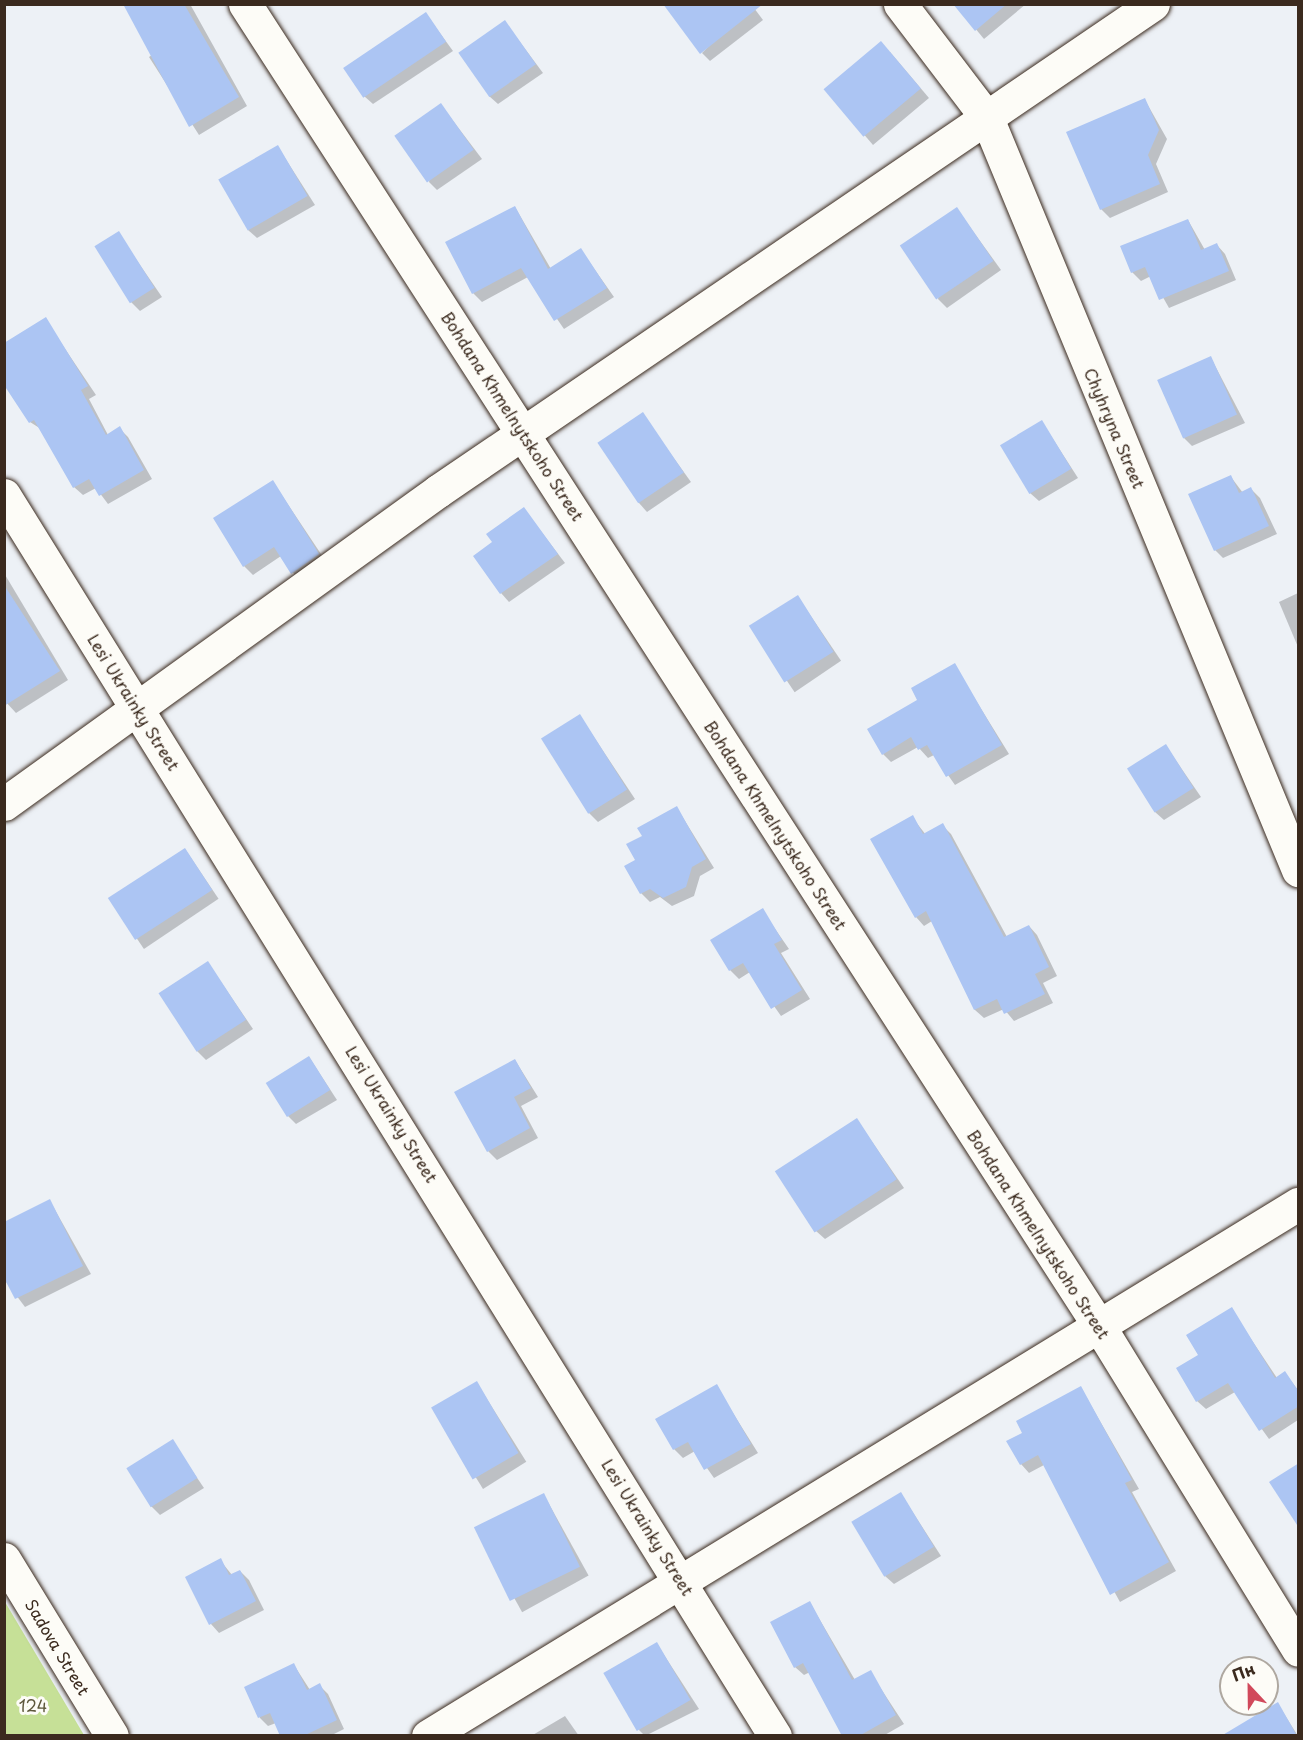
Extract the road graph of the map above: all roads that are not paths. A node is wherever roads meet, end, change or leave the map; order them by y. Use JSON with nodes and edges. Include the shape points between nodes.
{"nodes":[{"id":1,"x":245,"y":4,"type":"edge"},
{"id":2,"x":900,"y":4,"type":"edge"},
{"id":3,"x":1153,"y":4,"type":"edge"},
{"id":4,"x":987,"y":118,"type":"junction"},
{"id":5,"x":524,"y":433,"type":"junction"},
{"id":6,"x":4,"y":495,"type":"edge"},
{"id":7,"x":137,"y":706,"type":"junction"},
{"id":8,"x":4,"y":804,"type":"edge"},
{"id":9,"x":1299,"y":870,"type":"edge"},
{"id":10,"x":1299,"y":1204,"type":"edge"},
{"id":11,"x":1099,"y":1326,"type":"junction"},
{"id":12,"x":4,"y":1559,"type":"edge"},
{"id":13,"x":681,"y":1579,"type":"junction"},
{"id":14,"x":1299,"y":1650,"type":"edge"},
{"id":15,"x":112,"y":1736,"type":"edge"},
{"id":16,"x":428,"y":1736,"type":"edge"},
{"id":17,"x":775,"y":1736,"type":"edge"}],
"edges":[{"from":1,"to":5,"type":"street","name":"Bohdana Khmelnytskoho Street"},
{"from":2,"to":4,"type":"street","name":"Chyhryna Street"},
{"from":3,"to":4,"type":"street"},
{"from":4,"to":5,"type":"street"},
{"from":4,"to":9,"type":"street","name":"Chyhryna Street"},
{"from":5,"to":7,"type":"street"},
{"from":5,"to":11,"type":"street","name":"Bohdana Khmelnytskoho Street"},
{"from":6,"to":7,"type":"street","name":"Lesi Ukrainky Street"},
{"from":7,"to":8,"type":"street"},
{"from":7,"to":13,"type":"street","name":"Lesi Ukrainky Street"},
{"from":10,"to":11,"type":"street"},
{"from":11,"to":13,"type":"street"},
{"from":11,"to":14,"type":"street","name":"Bohdana Khmelnytskoho Street"},
{"from":12,"to":15,"type":"street","name":"Sadova Street"},
{"from":13,"to":16,"type":"street"},
{"from":13,"to":17,"type":"street","name":"Lesi Ukrainky Street"}]}
